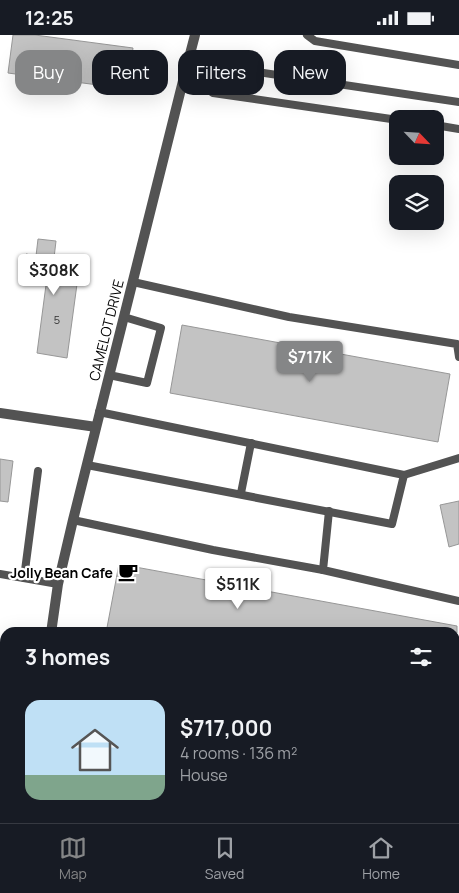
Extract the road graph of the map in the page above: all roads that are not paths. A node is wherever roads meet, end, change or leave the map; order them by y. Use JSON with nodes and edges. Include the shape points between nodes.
{"nodes":[{"id":1,"x":195,"y":35,"type":"edge"},
{"id":2,"x":307,"y":35,"type":"edge"},
{"id":3,"x":191,"y":50,"type":"edge"},
{"id":4,"x":459,"y":65,"type":"edge"},
{"id":5,"x":264,"y":73,"type":"edge"},
{"id":6,"x":180,"y":95,"type":"edge"},
{"id":7,"x":227,"y":95,"type":"edge"},
{"id":8,"x":459,"y":101,"type":"edge"},
{"id":9,"x":389,"y":119,"type":"edge"},
{"id":10,"x":444,"y":126,"type":"edge"},
{"id":11,"x":459,"y":129,"type":"edge"},
{"id":12,"x":133,"y":282,"type":"junction"},
{"id":13,"x":124,"y":317,"type":"junction"},
{"id":14,"x":459,"y":357,"type":"edge"},
{"id":15,"x":109,"y":375,"type":"junction"},
{"id":16,"x":99,"y":412,"type":"junction"},
{"id":17,"x":0,"y":413,"type":"edge"},
{"id":18,"x":96,"y":427,"type":"junction"},
{"id":19,"x":251,"y":443,"type":"junction"},
{"id":20,"x":459,"y":458,"type":"edge"},
{"id":21,"x":86,"y":465,"type":"junction"},
{"id":22,"x":38,"y":471,"type":"dead end"},
{"id":23,"x":404,"y":475,"type":"junction"},
{"id":24,"x":241,"y":493,"type":"junction"},
{"id":25,"x":330,"y":511,"type":"junction"},
{"id":26,"x":73,"y":520,"type":"junction"},
{"id":27,"x":323,"y":570,"type":"junction"},
{"id":28,"x":0,"y":574,"type":"edge"},
{"id":29,"x":24,"y":578,"type":"junction"},
{"id":30,"x":58,"y":585,"type":"junction"},
{"id":31,"x":459,"y":601,"type":"edge"},
{"id":32,"x":52,"y":627,"type":"edge"}],
"edges":[{"from":1,"to":3,"type":"street","name":"CAMELOT DRIVE"},
{"from":2,"to":4,"type":"lane","via":[[316,41]]},
{"from":5,"to":8,"type":"lane"},
{"from":6,"to":12,"type":"street","name":"CAMELOT DRIVE"},
{"from":7,"to":9,"type":"lane"},
{"from":10,"to":11,"type":"lane"},
{"from":12,"to":13,"type":"street","name":"CAMELOT DRIVE"},
{"from":12,"to":14,"type":"lane","via":[[289,317],[457,343]]},
{"from":13,"to":15,"type":"street","name":"CAMELOT DRIVE"},
{"from":13,"to":15,"type":"lane","via":[[161,328],[147,383]]},
{"from":15,"to":16,"type":"street","name":"CAMELOT DRIVE"},
{"from":16,"to":18,"type":"street","name":"CAMELOT DRIVE"},
{"from":16,"to":19,"type":"lane"},
{"from":17,"to":18,"type":"street"},
{"from":18,"to":21,"type":"street","name":"CAMELOT DRIVE"},
{"from":19,"to":23,"type":"lane"},
{"from":19,"to":24,"type":"lane"},
{"from":20,"to":23,"type":"lane"},
{"from":21,"to":24,"type":"lane"},
{"from":21,"to":26,"type":"street","name":"CAMELOT DRIVE"},
{"from":22,"to":29,"type":"lane"},
{"from":23,"to":25,"type":"lane","via":[[392,524]]},
{"from":24,"to":25,"type":"lane"},
{"from":25,"to":27,"type":"lane"},
{"from":26,"to":27,"type":"lane"},
{"from":26,"to":30,"type":"street","name":"CAMELOT DRIVE"},
{"from":27,"to":31,"type":"lane"},
{"from":28,"to":29,"type":"lane"},
{"from":29,"to":30,"type":"lane"},
{"from":30,"to":32,"type":"street","name":"CAMELOT DRIVE"}]}
